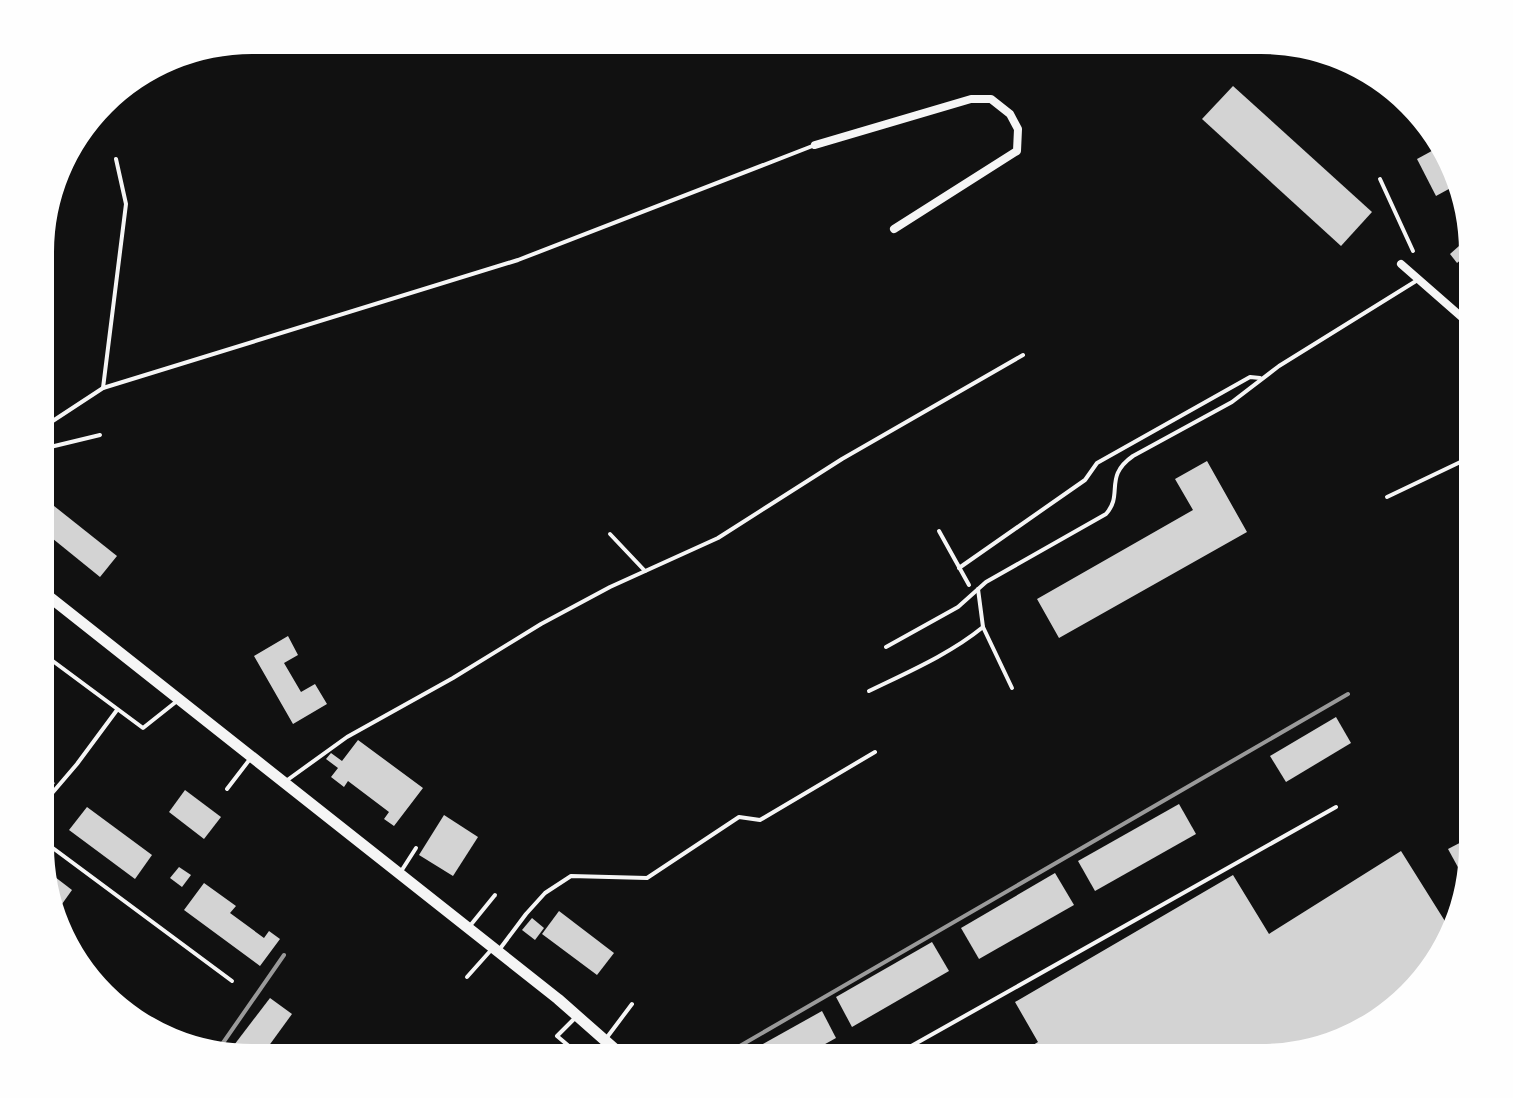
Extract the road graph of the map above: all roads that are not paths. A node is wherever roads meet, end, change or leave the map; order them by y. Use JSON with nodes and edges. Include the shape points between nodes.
{"nodes":[{"id":1,"x":815,"y":145,"type":"joint"},
{"id":2,"x":116,"y":159,"type":"dead end"},
{"id":3,"x":1380,"y":179,"type":"dead end"},
{"id":4,"x":894,"y":229,"type":"dead end"},
{"id":5,"x":1413,"y":251,"type":"dead end"},
{"id":6,"x":1401,"y":264,"type":"dead end"},
{"id":7,"x":1418,"y":279,"type":"junction"},
{"id":8,"x":1459,"y":315,"type":"edge"},
{"id":9,"x":1023,"y":355,"type":"dead end"},
{"id":10,"x":1262,"y":378,"type":"junction"},
{"id":11,"x":103,"y":388,"type":"junction"},
{"id":12,"x":54,"y":420,"type":"edge"},
{"id":13,"x":100,"y":435,"type":"dead end"},
{"id":14,"x":54,"y":446,"type":"edge"},
{"id":15,"x":1459,"y":463,"type":"edge"},
{"id":16,"x":1387,"y":497,"type":"dead end"},
{"id":17,"x":939,"y":531,"type":"dead end"},
{"id":18,"x":610,"y":534,"type":"dead end"},
{"id":19,"x":959,"y":568,"type":"junction"},
{"id":20,"x":645,"y":571,"type":"junction"},
{"id":21,"x":969,"y":585,"type":"dead end"},
{"id":22,"x":978,"y":589,"type":"junction"},
{"id":23,"x":54,"y":601,"type":"edge"},
{"id":24,"x":983,"y":627,"type":"junction"},
{"id":25,"x":886,"y":647,"type":"dead end"},
{"id":26,"x":54,"y":662,"type":"edge"},
{"id":27,"x":1012,"y":688,"type":"dead end"},
{"id":28,"x":869,"y":691,"type":"dead end"},
{"id":29,"x":178,"y":699,"type":"junction"},
{"id":30,"x":118,"y":709,"type":"junction"},
{"id":31,"x":875,"y":752,"type":"dead end"},
{"id":32,"x":251,"y":757,"type":"junction"},
{"id":33,"x":284,"y":783,"type":"junction"},
{"id":34,"x":227,"y":789,"type":"dead end"},
{"id":35,"x":54,"y":791,"type":"edge"},
{"id":36,"x":1336,"y":807,"type":"dead end"},
{"id":37,"x":416,"y":848,"type":"dead end"},
{"id":38,"x":54,"y":849,"type":"edge"},
{"id":39,"x":399,"y":874,"type":"junction"},
{"id":40,"x":495,"y":895,"type":"dead end"},
{"id":41,"x":468,"y":928,"type":"junction"},
{"id":42,"x":496,"y":950,"type":"junction"},
{"id":43,"x":467,"y":977,"type":"dead end"},
{"id":44,"x":232,"y":981,"type":"dead end"},
{"id":45,"x":632,"y":1004,"type":"dead end"},
{"id":46,"x":576,"y":1017,"type":"junction"},
{"id":47,"x":604,"y":1040,"type":"junction"},
{"id":48,"x":566,"y":1044,"type":"edge"},
{"id":49,"x":609,"y":1044,"type":"edge"},
{"id":50,"x":915,"y":1044,"type":"edge"}],
"edges":[{"from":1,"to":4,"type":"street","via":[[971,99],[991,99],[1010,114],[1018,129],[1017,151]]},
{"from":1,"to":11,"type":"lane","via":[[518,260]]},
{"from":2,"to":11,"type":"lane","via":[[126,204]]},
{"from":3,"to":5,"type":"lane"},
{"from":6,"to":7,"type":"street"},
{"from":7,"to":8,"type":"street"},
{"from":7,"to":10,"type":"lane"},
{"from":9,"to":20,"type":"lane","via":[[718,538]]},
{"from":10,"to":19,"type":"lane","via":[[1250,377],[1097,463],[1085,480]]},
{"from":10,"to":22,"type":"lane","via":[[1232,402],[1125,461],[1106,514]]},
{"from":11,"to":12,"type":"lane"},
{"from":13,"to":14,"type":"lane"},
{"from":15,"to":16,"type":"lane"},
{"from":17,"to":19,"type":"lane"},
{"from":18,"to":20,"type":"lane"},
{"from":19,"to":21,"type":"lane"},
{"from":20,"to":33,"type":"lane","via":[[577,604],[362,728]]},
{"from":22,"to":24,"type":"lane"},
{"from":22,"to":25,"type":"lane","via":[[943,617]]},
{"from":23,"to":29,"type":"street"},
{"from":24,"to":27,"type":"lane"},
{"from":24,"to":28,"type":"lane"},
{"from":26,"to":30,"type":"lane"},
{"from":29,"to":30,"type":"lane","via":[[143,728]]},
{"from":29,"to":32,"type":"street"},
{"from":30,"to":35,"type":"lane"},
{"from":31,"to":42,"type":"lane","via":[[760,820],[739,817],[647,878],[571,876],[545,893]]},
{"from":32,"to":33,"type":"street"},
{"from":32,"to":34,"type":"lane"},
{"from":33,"to":39,"type":"street"},
{"from":36,"to":50,"type":"lane"},
{"from":37,"to":39,"type":"lane"},
{"from":38,"to":44,"type":"lane"},
{"from":39,"to":41,"type":"street"},
{"from":40,"to":41,"type":"lane"},
{"from":41,"to":42,"type":"street"},
{"from":42,"to":43,"type":"lane"},
{"from":42,"to":46,"type":"street"},
{"from":45,"to":47,"type":"lane"},
{"from":46,"to":47,"type":"street"},
{"from":46,"to":48,"type":"lane","via":[[557,1036]]},
{"from":47,"to":49,"type":"street"}]}
